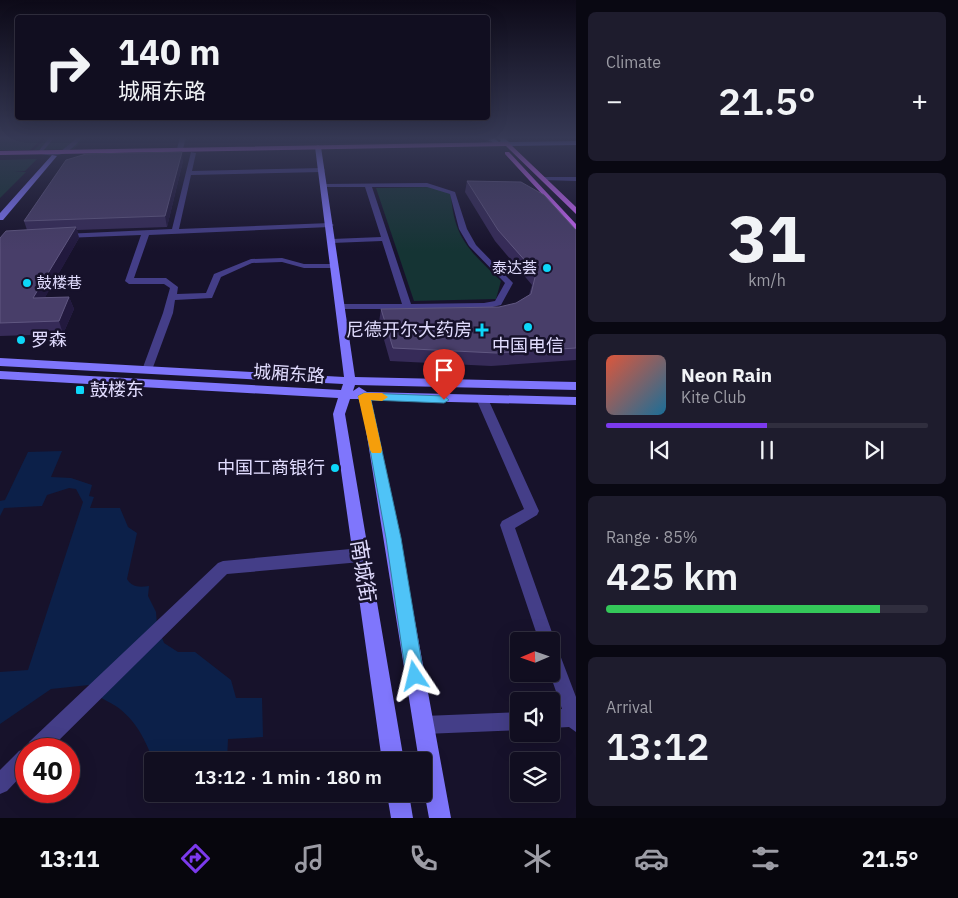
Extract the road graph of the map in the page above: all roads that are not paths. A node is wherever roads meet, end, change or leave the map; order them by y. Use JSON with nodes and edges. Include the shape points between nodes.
{"nodes":[{"id":1,"x":38,"y":175,"type":"edge"},
{"id":2,"x":188,"y":175,"type":"edge"},
{"id":3,"x":323,"y":175,"type":"edge"},
{"id":4,"x":531,"y":175,"type":"edge"},
{"id":5,"x":540,"y":175,"type":"edge"},
{"id":6,"x":544,"y":179,"type":"junction"},
{"id":7,"x":576,"y":179,"type":"edge"},
{"id":8,"x":324,"y":185,"type":"junction"},
{"id":9,"x":368,"y":185,"type":"junction"},
{"id":10,"x":4,"y":210,"type":"edge"},
{"id":11,"x":576,"y":212,"type":"edge"},
{"id":12,"x":0,"y":218,"type":"edge"},
{"id":13,"x":330,"y":225,"type":"junction"},
{"id":14,"x":576,"y":229,"type":"edge"},
{"id":15,"x":175,"y":230,"type":"junction"},
{"id":16,"x":146,"y":232,"type":"junction"},
{"id":17,"x":60,"y":236,"type":"edge"},
{"id":18,"x":385,"y":239,"type":"junction"},
{"id":19,"x":332,"y":241,"type":"junction"},
{"id":20,"x":334,"y":266,"type":"junction"},
{"id":21,"x":172,"y":297,"type":"junction"},
{"id":22,"x":407,"y":306,"type":"junction"},
{"id":23,"x":341,"y":307,"type":"junction"},
{"id":24,"x":0,"y":362,"type":"edge"},
{"id":25,"x":147,"y":370,"type":"junction"},
{"id":26,"x":0,"y":374,"type":"edge"},
{"id":27,"x":576,"y":386,"type":"edge"},
{"id":28,"x":347,"y":388,"type":"junction"},
{"id":29,"x":364,"y":396,"type":"junction"},
{"id":30,"x":484,"y":401,"type":"junction"},
{"id":31,"x":576,"y":401,"type":"edge"},
{"id":32,"x":360,"y":555,"type":"junction"},
{"id":33,"x":544,"y":632,"type":"edge"},
{"id":34,"x":560,"y":678,"type":"edge"},
{"id":35,"x":560,"y":720,"type":"edge"},
{"id":36,"x":510,"y":721,"type":"edge"},
{"id":37,"x":575,"y":721,"type":"edge"},
{"id":38,"x":424,"y":726,"type":"junction"},
{"id":39,"x":47,"y":738,"type":"edge"},
{"id":40,"x":392,"y":752,"type":"edge"},
{"id":41,"x":15,"y":769,"type":"edge"},
{"id":42,"x":0,"y":784,"type":"edge"},
{"id":43,"x":399,"y":802,"type":"edge"},
{"id":44,"x":402,"y":818,"type":"edge"},
{"id":45,"x":440,"y":818,"type":"edge"}],
"edges":[{"from":1,"to":10,"type":"street"},
{"from":2,"to":15,"type":"street"},
{"from":3,"to":8,"type":"street","name":"南城街"},
{"from":4,"to":14,"type":"main road"},
{"from":5,"to":6,"type":"main road"},
{"from":6,"to":7,"type":"street"},
{"from":6,"to":11,"type":"main road"},
{"from":8,"to":9,"type":"street"},
{"from":8,"to":13,"type":"street","name":"南城街"},
{"from":9,"to":18,"type":"street"},
{"from":9,"to":22,"type":"street","via":[[427,185],[453,193],[463,230],[473,246],[509,283],[498,303],[484,306]]},
{"from":10,"to":12,"type":"street"},
{"from":13,"to":15,"type":"street"},
{"from":13,"to":19,"type":"street","name":"南城街"},
{"from":15,"to":16,"type":"street"},
{"from":16,"to":17,"type":"street"},
{"from":16,"to":21,"type":"street","via":[[129,281],[166,281],[174,287]]},
{"from":18,"to":19,"type":"street"},
{"from":18,"to":22,"type":"street"},
{"from":19,"to":20,"type":"street","name":"南城街"},
{"from":20,"to":21,"type":"street","via":[[304,266],[282,260],[251,261],[217,276],[209,296]]},
{"from":20,"to":23,"type":"street","name":"南城街"},
{"from":21,"to":25,"type":"street"},
{"from":22,"to":23,"type":"street"},
{"from":23,"to":28,"type":"street","name":"南城街"},
{"from":24,"to":25,"type":"street","name":"城厢东路"},
{"from":25,"to":28,"type":"street","name":"城厢东路"},
{"from":26,"to":28,"type":"street","name":"城厢东路"},
{"from":27,"to":28,"type":"street","name":"城厢东路"},
{"from":28,"to":29,"type":"street","name":"南城街"},
{"from":28,"to":32,"type":"street","name":"南城街","via":[[340,414]]},
{"from":29,"to":30,"type":"street"},
{"from":29,"to":38,"type":"street","name":"南城街","via":[[394,538]]},
{"from":30,"to":31,"type":"street"},
{"from":30,"to":33,"type":"street","via":[[532,511],[507,525]]},
{"from":32,"to":39,"type":"street","via":[[223,568]]},
{"from":32,"to":40,"type":"street","name":"南城街"},
{"from":34,"to":37,"type":"street"},
{"from":35,"to":37,"type":"street"},
{"from":36,"to":38,"type":"street"},
{"from":38,"to":45,"type":"street","name":"南城街"},
{"from":41,"to":42,"type":"street"},
{"from":43,"to":44,"type":"street"}]}
